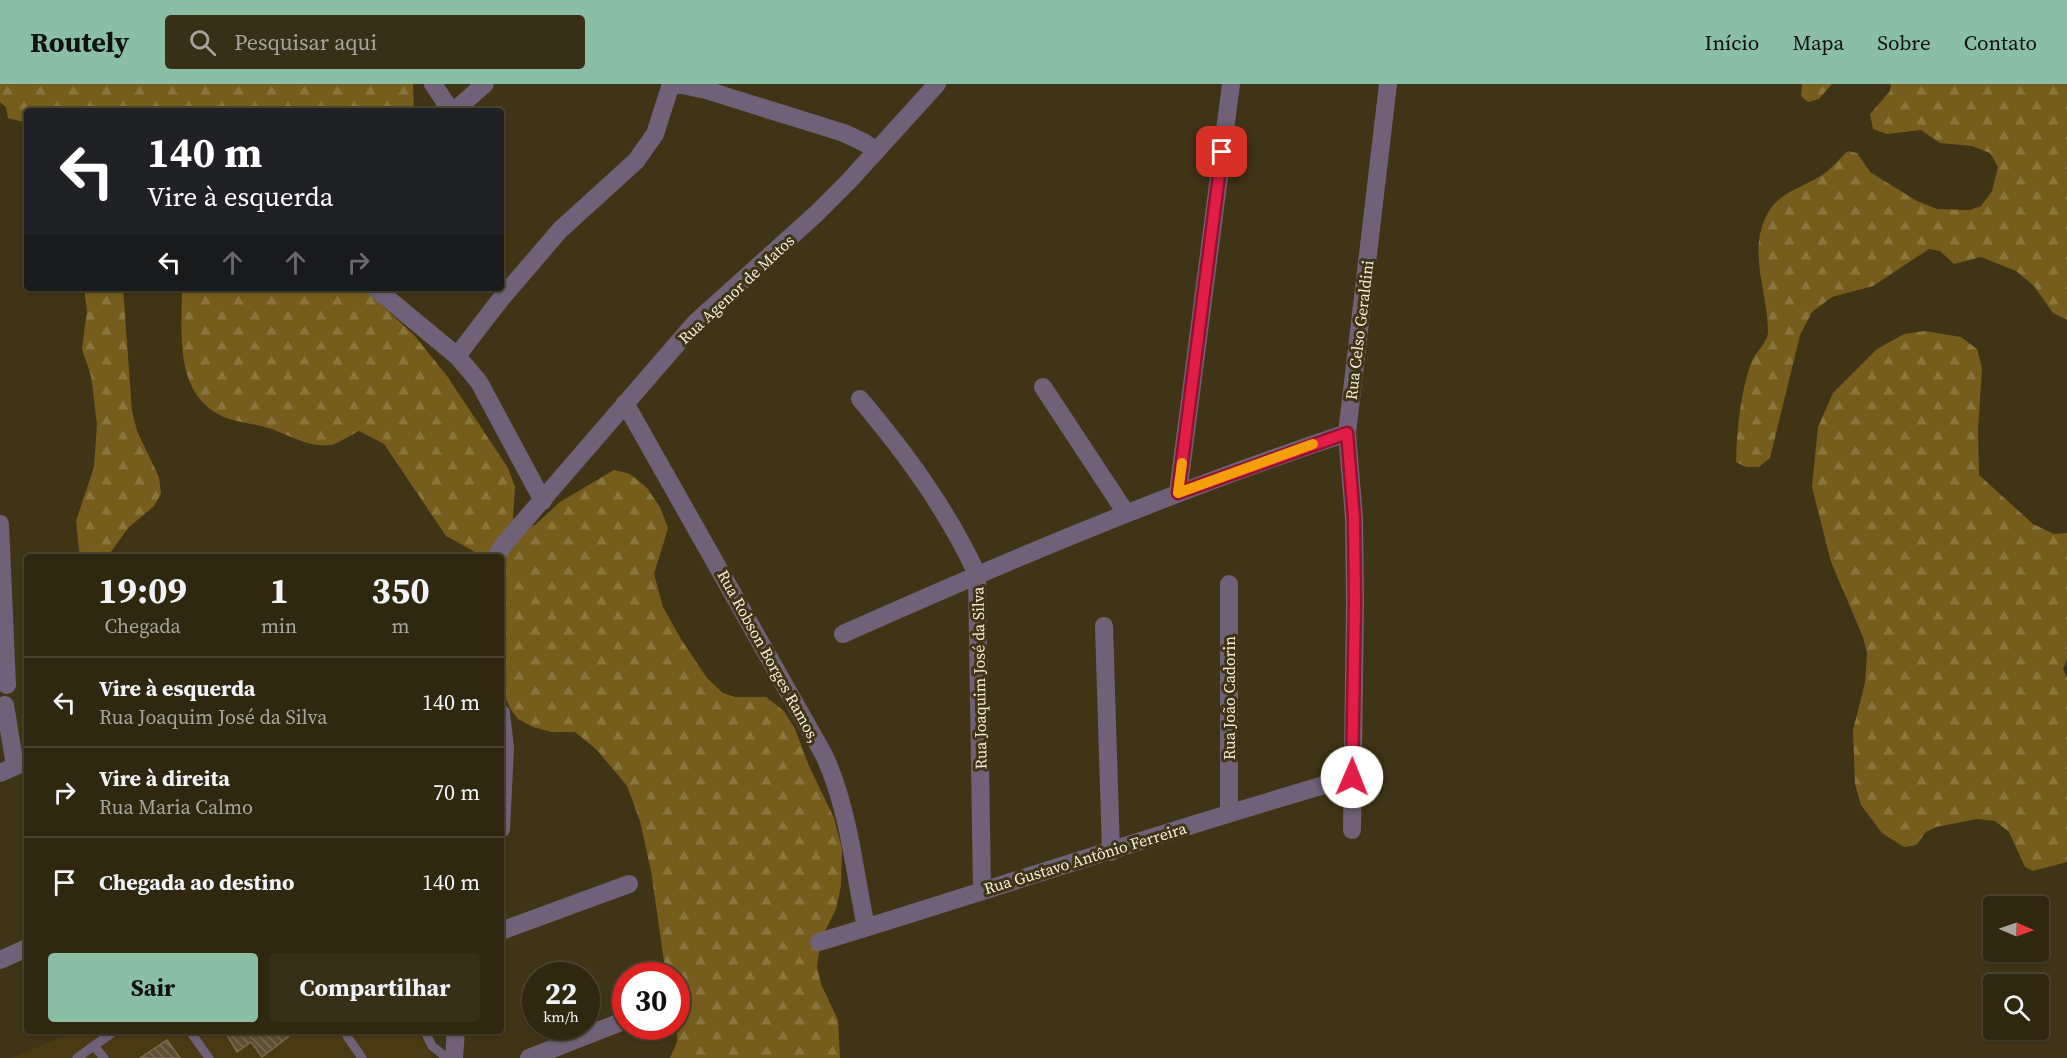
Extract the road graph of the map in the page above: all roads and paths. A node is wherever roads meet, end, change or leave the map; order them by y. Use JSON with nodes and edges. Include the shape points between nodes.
{"nodes":[{"id":1,"x":433,"y":84,"type":"edge"},
{"id":2,"x":485,"y":84,"type":"edge"},
{"id":3,"x":671,"y":84,"type":"edge"},
{"id":4,"x":677,"y":84,"type":"edge"},
{"id":5,"x":1231,"y":84,"type":"edge"},
{"id":6,"x":1388,"y":84,"type":"edge"},
{"id":7,"x":933,"y":85,"type":"edge"},
{"id":8,"x":706,"y":87,"type":"edge"},
{"id":9,"x":450,"y":108,"type":"edge"},
{"id":10,"x":456,"y":108,"type":"edge"},
{"id":11,"x":876,"y":151,"type":"junction"},
{"id":12,"x":379,"y":291,"type":"edge"},
{"id":13,"x":457,"y":356,"type":"junction"},
{"id":14,"x":1043,"y":387,"type":"dead end"},
{"id":15,"x":860,"y":399,"type":"dead end"},
{"id":16,"x":625,"y":403,"type":"junction"},
{"id":17,"x":1347,"y":433,"type":"junction"},
{"id":18,"x":1178,"y":493,"type":"junction"},
{"id":19,"x":543,"y":501,"type":"junction"},
{"id":20,"x":1126,"y":513,"type":"junction"},
{"id":21,"x":0,"y":524,"type":"edge"},
{"id":22,"x":497,"y":554,"type":"edge"},
{"id":23,"x":977,"y":574,"type":"junction"},
{"id":24,"x":1229,"y":584,"type":"dead end"},
{"id":25,"x":1104,"y":626,"type":"dead end"},
{"id":26,"x":843,"y":634,"type":"dead end"},
{"id":27,"x":4,"y":693,"type":"edge"},
{"id":28,"x":14,"y":767,"type":"edge"},
{"id":29,"x":1352,"y":777,"type":"junction"},
{"id":30,"x":1229,"y":812,"type":"junction"},
{"id":31,"x":1352,"y":830,"type":"dead end"},
{"id":32,"x":1111,"y":852,"type":"junction"},
{"id":33,"x":629,"y":884,"type":"dead end"},
{"id":34,"x":982,"y":890,"type":"junction"},
{"id":35,"x":866,"y":927,"type":"junction"},
{"id":36,"x":504,"y":930,"type":"edge"},
{"id":37,"x":819,"y":942,"type":"dead end"},
{"id":38,"x":24,"y":949,"type":"edge"},
{"id":39,"x":0,"y":960,"type":"edge"},
{"id":40,"x":612,"y":1025,"type":"edge"},
{"id":41,"x":110,"y":1034,"type":"edge"},
{"id":42,"x":192,"y":1034,"type":"edge"},
{"id":43,"x":426,"y":1034,"type":"edge"},
{"id":44,"x":456,"y":1034,"type":"edge"},
{"id":45,"x":347,"y":1036,"type":"dead end"},
{"id":46,"x":94,"y":1046,"type":"junction"},
{"id":47,"x":77,"y":1058,"type":"edge"},
{"id":48,"x":104,"y":1058,"type":"edge"},
{"id":49,"x":210,"y":1058,"type":"edge"},
{"id":50,"x":362,"y":1058,"type":"edge"},
{"id":51,"x":447,"y":1058,"type":"edge"},
{"id":52,"x":454,"y":1058,"type":"edge"},
{"id":53,"x":529,"y":1058,"type":"edge"}],
"edges":[{"from":1,"to":9,"type":"street"},
{"from":2,"to":10,"type":"street"},
{"from":3,"to":13,"type":"street","via":[[655,134],[636,161],[560,230]]},
{"from":4,"to":8,"type":"street"},
{"from":5,"to":18,"type":"street"},
{"from":6,"to":17,"type":"street","name":"Rua Celso Geraldini"},
{"from":7,"to":11,"type":"street","name":"Rua Agenor de Matos"},
{"from":8,"to":11,"type":"street","via":[[844,133]]},
{"from":11,"to":16,"type":"street","name":"Rua Agenor de Matos","via":[[816,214],[696,322]]},
{"from":12,"to":13,"type":"street"},
{"from":13,"to":19,"type":"street","via":[[479,382]]},
{"from":14,"to":20,"type":"street"},
{"from":15,"to":23,"type":"street","via":[[935,496]]},
{"from":16,"to":19,"type":"street","name":"Rua Agenor de Matos"},
{"from":16,"to":35,"type":"street","name":"Rua Robson Borges Ramos,","via":[[828,763],[843,805]]},
{"from":17,"to":18,"type":"street","name":"Rua Joaquim José da Silva"},
{"from":17,"to":29,"type":"street","name":"Rua Celso Geraldini","via":[[1354,518]]},
{"from":18,"to":20,"type":"street","name":"Rua Joaquim José da Silva"},
{"from":19,"to":22,"type":"street","name":"Rua Agenor de Matos"},
{"from":20,"to":23,"type":"street","name":"Rua Joaquim José da Silva"},
{"from":21,"to":27,"type":"street"},
{"from":23,"to":26,"type":"street"},
{"from":23,"to":34,"type":"street","name":"Rua Joaquim José da Silva"},
{"from":24,"to":30,"type":"street","name":"Rua João Cadorin"},
{"from":25,"to":32,"type":"street"},
{"from":27,"to":28,"type":"street"},
{"from":29,"to":30,"type":"street","name":"Rua Gustavo Antônio Ferreira"},
{"from":29,"to":31,"type":"street","name":"Rua Celso Geraldini"},
{"from":30,"to":32,"type":"street","name":"Rua Gustavo Antônio Ferreira"},
{"from":32,"to":34,"type":"street","name":"Rua Gustavo Antônio Ferreira"},
{"from":33,"to":36,"type":"street"},
{"from":34,"to":35,"type":"street","name":"Rua Gustavo Antônio Ferreira"},
{"from":35,"to":37,"type":"street","name":"Rua Gustavo Antônio Ferreira"},
{"from":38,"to":39,"type":"street"},
{"from":40,"to":53,"type":"street"},
{"from":41,"to":46,"type":"lane"},
{"from":42,"to":49,"type":"lane"},
{"from":43,"to":51,"type":"lane","via":[[432,1046]]},
{"from":44,"to":52,"type":"street"},
{"from":45,"to":50,"type":"lane"},
{"from":46,"to":47,"type":"lane"},
{"from":46,"to":48,"type":"lane"}]}
